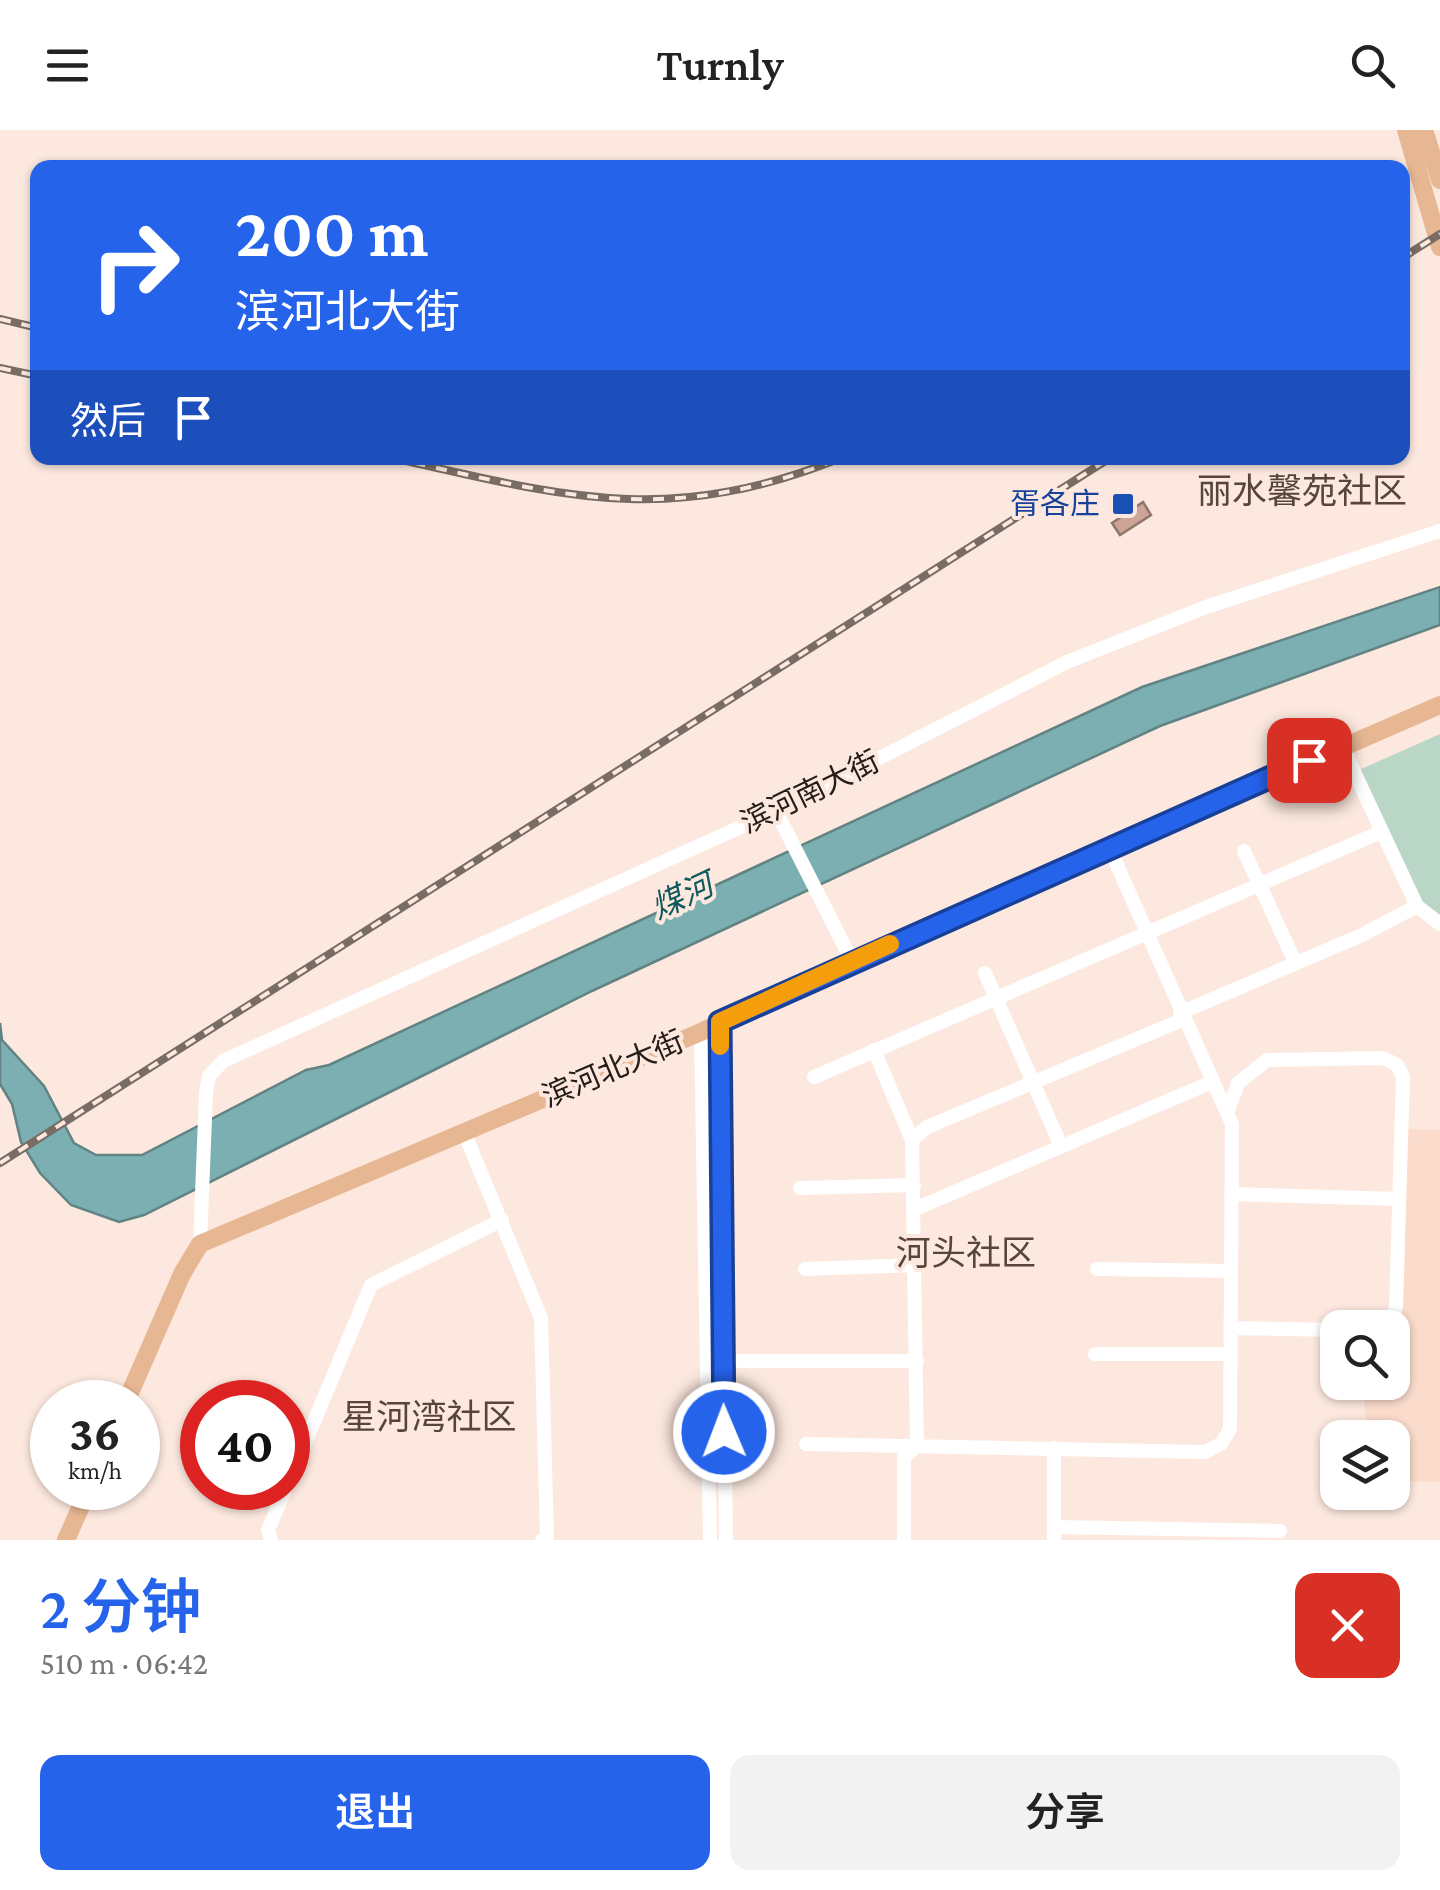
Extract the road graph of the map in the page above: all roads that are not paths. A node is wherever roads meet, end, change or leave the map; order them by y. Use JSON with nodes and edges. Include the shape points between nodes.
{"nodes":[{"id":1,"x":1406,"y":130,"type":"edge"},
{"id":2,"x":1424,"y":130,"type":"edge"},
{"id":3,"x":1440,"y":180,"type":"edge"},
{"id":4,"x":1440,"y":247,"type":"edge"},
{"id":5,"x":1440,"y":531,"type":"edge"},
{"id":6,"x":1440,"y":705,"type":"edge"},
{"id":7,"x":1342,"y":746,"type":"junction"},
{"id":8,"x":776,"y":811,"type":"junction"},
{"id":9,"x":1381,"y":832,"type":"junction"},
{"id":10,"x":1110,"y":847,"type":"junction"},
{"id":11,"x":1244,"y":851,"type":"dead end"},
{"id":12,"x":1258,"y":884,"type":"junction"},
{"id":13,"x":1417,"y":906,"type":"junction"},
{"id":14,"x":1440,"y":924,"type":"edge"},
{"id":15,"x":1146,"y":933,"type":"junction"},
{"id":16,"x":852,"y":961,"type":"junction"},
{"id":17,"x":1295,"y":962,"type":"junction"},
{"id":18,"x":985,"y":973,"type":"dead end"},
{"id":19,"x":995,"y":998,"type":"junction"},
{"id":20,"x":1181,"y":1017,"type":"junction"},
{"id":21,"x":720,"y":1022,"type":"junction"},
{"id":22,"x":702,"y":1032,"type":"junction"},
{"id":23,"x":874,"y":1050,"type":"junction"},
{"id":24,"x":814,"y":1077,"type":"dead end"},
{"id":25,"x":1033,"y":1082,"type":"junction"},
{"id":26,"x":1212,"y":1082,"type":"junction"},
{"id":27,"x":1228,"y":1111,"type":"junction"},
{"id":28,"x":464,"y":1132,"type":"junction"},
{"id":29,"x":912,"y":1140,"type":"junction"},
{"id":30,"x":1061,"y":1146,"type":"junction"},
{"id":31,"x":914,"y":1185,"type":"junction"},
{"id":32,"x":800,"y":1188,"type":"dead end"},
{"id":33,"x":1231,"y":1194,"type":"junction"},
{"id":34,"x":1399,"y":1199,"type":"junction"},
{"id":35,"x":915,"y":1209,"type":"junction"},
{"id":36,"x":502,"y":1220,"type":"junction"},
{"id":37,"x":200,"y":1244,"type":"junction"},
{"id":38,"x":916,"y":1265,"type":"junction"},
{"id":39,"x":805,"y":1268,"type":"dead end"},
{"id":40,"x":1097,"y":1269,"type":"dead end"},
{"id":41,"x":1231,"y":1271,"type":"junction"},
{"id":42,"x":1395,"y":1310,"type":"edge"},
{"id":43,"x":1230,"y":1328,"type":"junction"},
{"id":44,"x":1320,"y":1330,"type":"edge"},
{"id":45,"x":1095,"y":1354,"type":"dead end"},
{"id":46,"x":1230,"y":1354,"type":"junction"},
{"id":47,"x":722,"y":1361,"type":"junction"},
{"id":48,"x":917,"y":1361,"type":"junction"},
{"id":49,"x":136,"y":1380,"type":"edge"},
{"id":50,"x":310,"y":1431,"type":"edge"},
{"id":51,"x":806,"y":1444,"type":"dead end"},
{"id":52,"x":917,"y":1446,"type":"junction"},
{"id":53,"x":1054,"y":1448,"type":"junction"},
{"id":54,"x":79,"y":1510,"type":"edge"},
{"id":55,"x":277,"y":1510,"type":"edge"},
{"id":56,"x":1280,"y":1531,"type":"dead end"},
{"id":57,"x":1054,"y":1533,"type":"edge"},
{"id":58,"x":66,"y":1540,"type":"edge"},
{"id":59,"x":271,"y":1540,"type":"edge"},
{"id":60,"x":542,"y":1540,"type":"edge"},
{"id":61,"x":710,"y":1540,"type":"edge"},
{"id":62,"x":726,"y":1540,"type":"edge"},
{"id":63,"x":904,"y":1540,"type":"edge"}],
"edges":[{"from":1,"to":4,"type":"main road"},
{"from":2,"to":3,"type":"main road"},
{"from":5,"to":8,"type":"street","name":"滨河南大街","via":[[1128,636]]},
{"from":6,"to":7,"type":"main road","name":"滨河北大街"},
{"from":7,"to":9,"type":"street"},
{"from":7,"to":10,"type":"main road","name":"滨河北大街"},
{"from":8,"to":16,"type":"street"},
{"from":8,"to":37,"type":"street","name":"滨河南大街","via":[[223,1061],[209,1076],[206,1094]]},
{"from":9,"to":12,"type":"street"},
{"from":9,"to":13,"type":"street"},
{"from":10,"to":15,"type":"street"},
{"from":10,"to":16,"type":"main road","name":"滨河北大街"},
{"from":11,"to":12,"type":"street"},
{"from":12,"to":15,"type":"street"},
{"from":12,"to":17,"type":"street"},
{"from":13,"to":14,"type":"street"},
{"from":13,"to":17,"type":"street"},
{"from":15,"to":19,"type":"street"},
{"from":15,"to":20,"type":"street"},
{"from":16,"to":21,"type":"main road","name":"滨河北大街"},
{"from":17,"to":20,"type":"street"},
{"from":18,"to":19,"type":"street"},
{"from":19,"to":23,"type":"street"},
{"from":19,"to":25,"type":"street"},
{"from":20,"to":25,"type":"street"},
{"from":20,"to":26,"type":"street"},
{"from":21,"to":22,"type":"main road","name":"滨河北大街"},
{"from":21,"to":47,"type":"street"},
{"from":22,"to":28,"type":"main road","name":"滨河北大街"},
{"from":22,"to":61,"type":"street"},
{"from":23,"to":24,"type":"street"},
{"from":23,"to":29,"type":"street"},
{"from":25,"to":29,"type":"street","via":[[927,1127]]},
{"from":25,"to":30,"type":"street"},
{"from":26,"to":27,"type":"street"},
{"from":26,"to":30,"type":"street"},
{"from":27,"to":33,"type":"street"},
{"from":27,"to":34,"type":"street","via":[[1238,1082],[1267,1060],[1383,1058],[1403,1077]]},
{"from":28,"to":36,"type":"street"},
{"from":28,"to":37,"type":"main road","name":"滨河北大街"},
{"from":29,"to":31,"type":"street"},
{"from":30,"to":35,"type":"street"},
{"from":31,"to":32,"type":"street"},
{"from":31,"to":35,"type":"street"},
{"from":33,"to":34,"type":"street"},
{"from":33,"to":41,"type":"street"},
{"from":34,"to":42,"type":"street"},
{"from":35,"to":38,"type":"street"},
{"from":36,"to":50,"type":"street","via":[[371,1286]]},
{"from":36,"to":60,"type":"street","via":[[541,1318],[547,1536]]},
{"from":37,"to":49,"type":"main road"},
{"from":38,"to":39,"type":"street"},
{"from":38,"to":48,"type":"street"},
{"from":40,"to":41,"type":"street"},
{"from":41,"to":43,"type":"street"},
{"from":43,"to":44,"type":"street"},
{"from":43,"to":46,"type":"street"},
{"from":45,"to":46,"type":"street"},
{"from":46,"to":53,"type":"street","via":[[1230,1429],[1221,1444],[1206,1452]]},
{"from":47,"to":48,"type":"street"},
{"from":47,"to":62,"type":"street"},
{"from":48,"to":52,"type":"street"},
{"from":51,"to":52,"type":"street"},
{"from":52,"to":53,"type":"street"},
{"from":52,"to":63,"type":"street","via":[[904,1457]]},
{"from":53,"to":57,"type":"street"},
{"from":54,"to":58,"type":"main road"},
{"from":55,"to":59,"type":"street"},
{"from":56,"to":57,"type":"street"}]}
